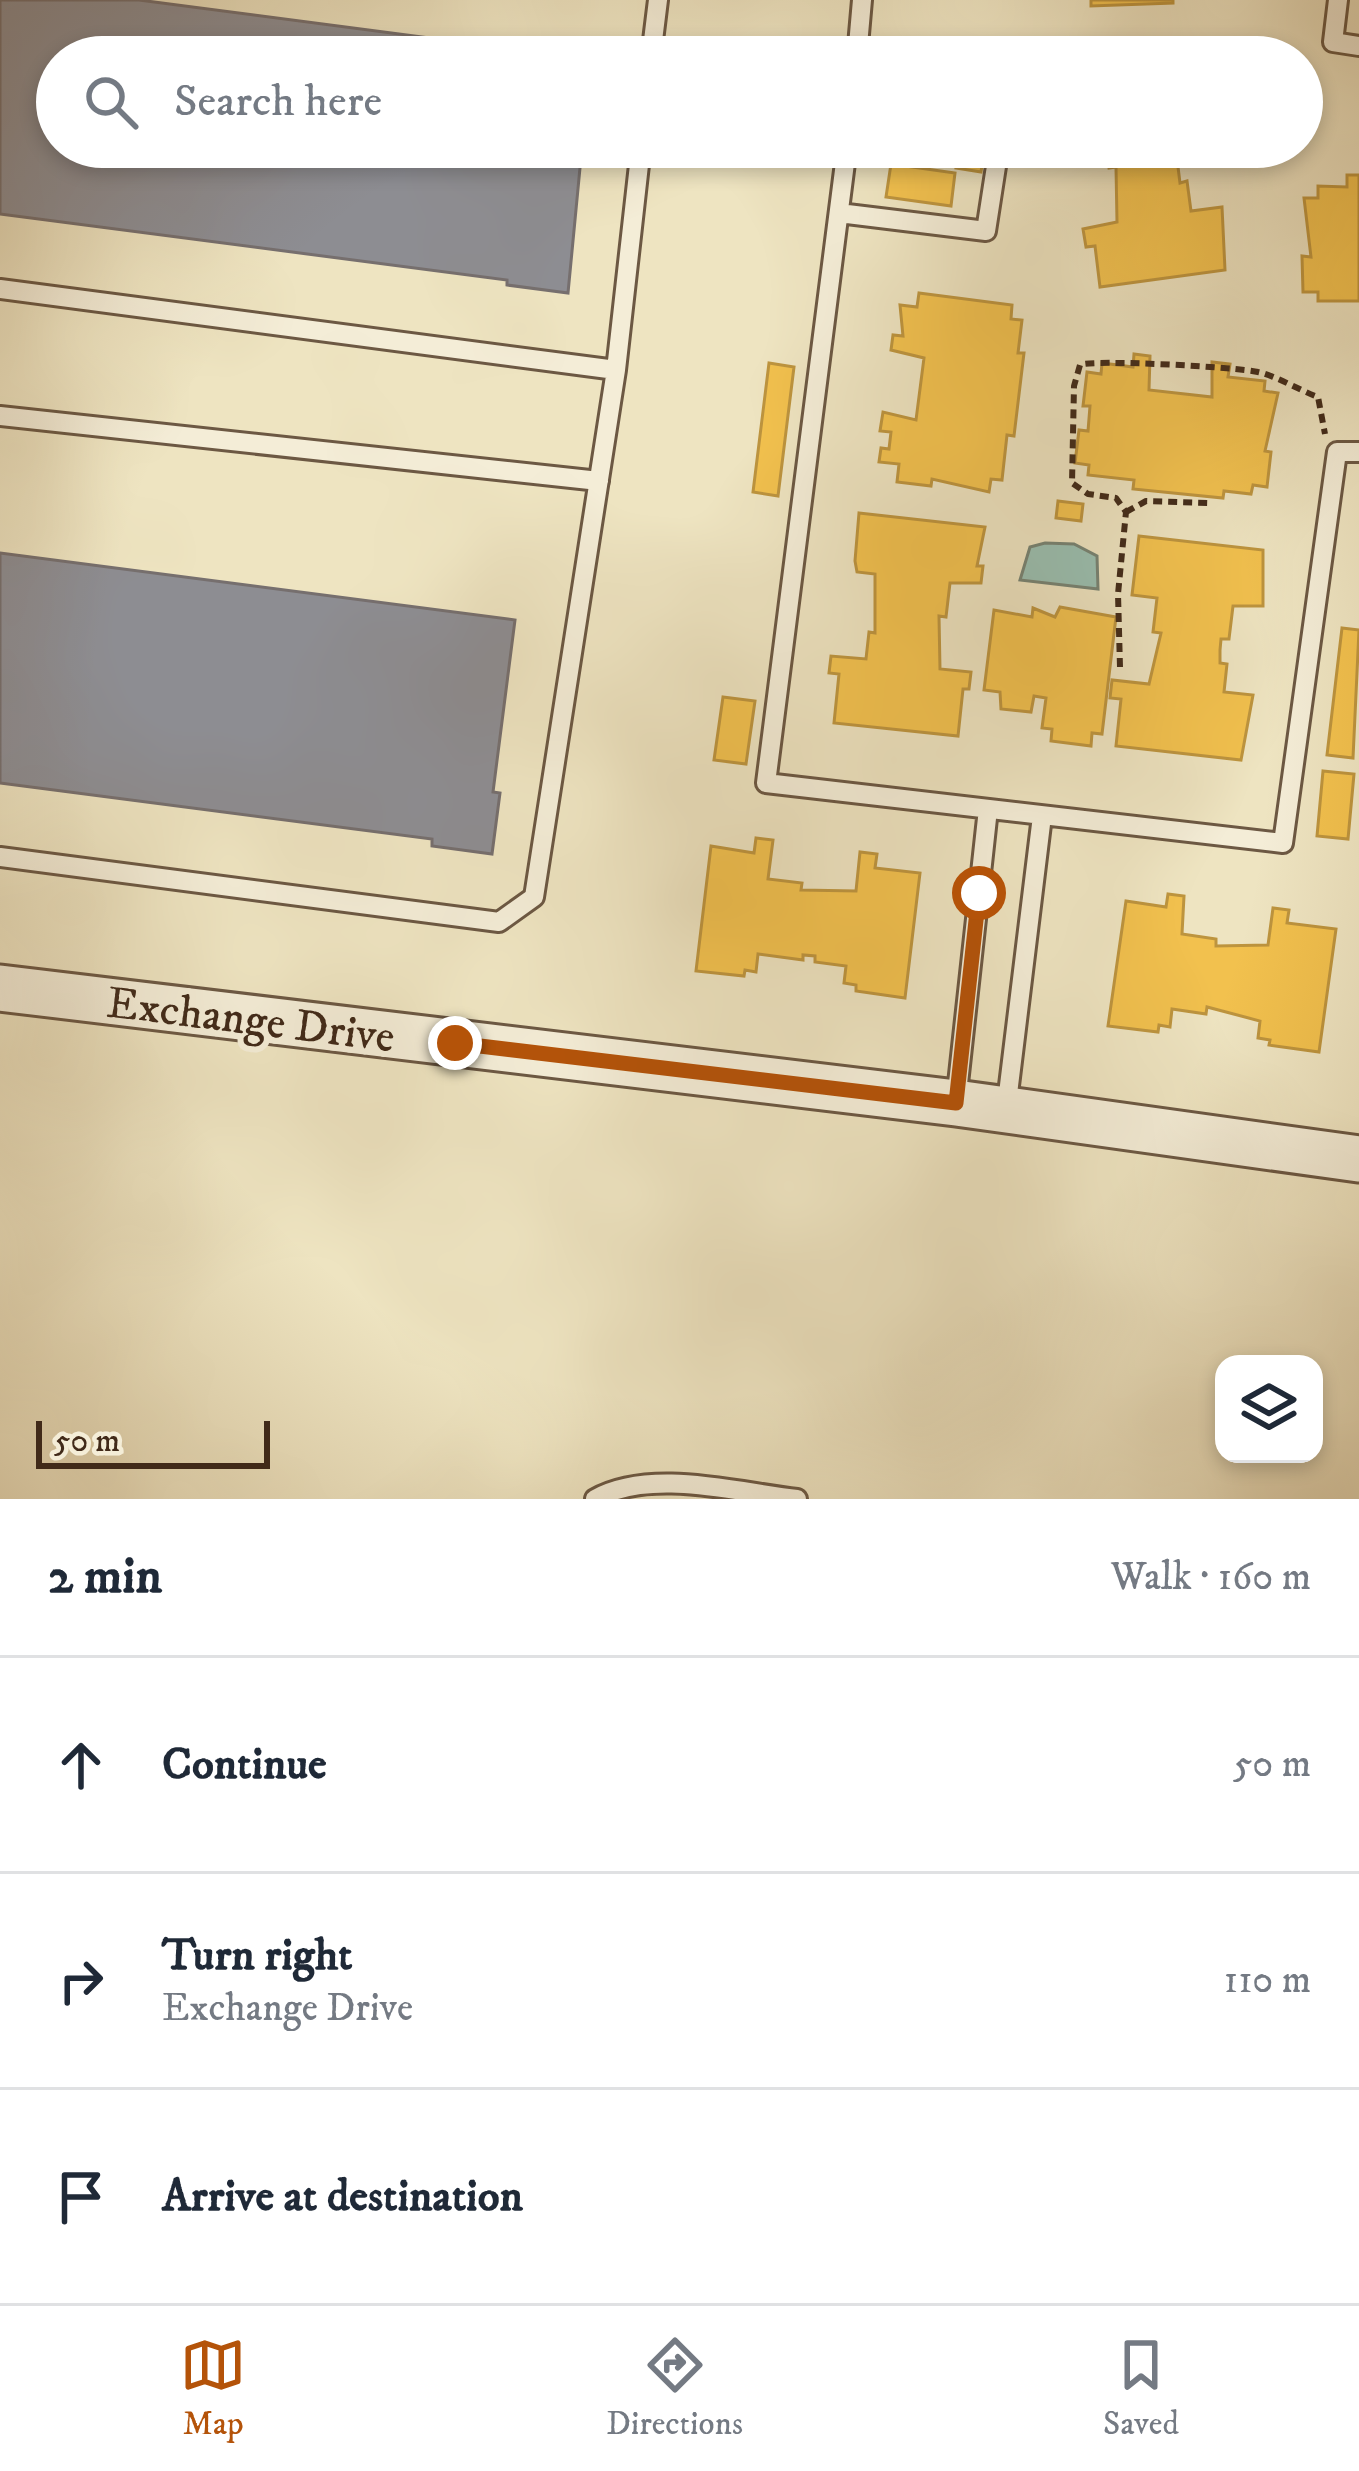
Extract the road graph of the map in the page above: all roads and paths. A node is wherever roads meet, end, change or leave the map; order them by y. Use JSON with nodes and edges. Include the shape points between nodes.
{"nodes":[{"id":1,"x":658,"y":0,"type":"edge"},
{"id":2,"x":862,"y":0,"type":"edge"},
{"id":3,"x":1338,"y":0,"type":"edge"},
{"id":4,"x":654,"y":36,"type":"edge"},
{"id":5,"x":859,"y":36,"type":"edge"},
{"id":6,"x":1359,"y":46,"type":"edge"},
{"id":7,"x":639,"y":168,"type":"edge"},
{"id":8,"x":844,"y":168,"type":"edge"},
{"id":9,"x":996,"y":168,"type":"edge"},
{"id":10,"x":839,"y":213,"type":"junction"},
{"id":11,"x":0,"y":289,"type":"edge"},
{"id":12,"x":616,"y":370,"type":"junction"},
{"id":13,"x":0,"y":416,"type":"edge"},
{"id":14,"x":1337,"y":452,"type":"junction"},
{"id":15,"x":1359,"y":452,"type":"edge"},
{"id":16,"x":599,"y":481,"type":"junction"},
{"id":17,"x":1210,"y":503,"type":"dead end"},
{"id":18,"x":1126,"y":512,"type":"junction"},
{"id":19,"x":1120,"y":668,"type":"dead end"},
{"id":20,"x":988,"y":808,"type":"junction"},
{"id":21,"x":1042,"y":816,"type":"junction"},
{"id":22,"x":0,"y":857,"type":"edge"},
{"id":23,"x":0,"y":988,"type":"edge"},
{"id":24,"x":956,"y":1103,"type":"junction"},
{"id":25,"x":1006,"y":1110,"type":"junction"},
{"id":26,"x":1359,"y":1159,"type":"edge"},
{"id":27,"x":595,"y":1499,"type":"edge"},
{"id":28,"x":797,"y":1499,"type":"edge"}],
"edges":[{"from":1,"to":4,"type":"lane"},
{"from":2,"to":5,"type":"lane"},
{"from":3,"to":6,"type":"lane","via":[[1333,42]]},
{"from":7,"to":12,"type":"lane"},
{"from":8,"to":10,"type":"lane"},
{"from":9,"to":10,"type":"lane","via":[[986,231]]},
{"from":10,"to":20,"type":"lane","via":[[766,783]]},
{"from":11,"to":12,"type":"lane"},
{"from":12,"to":16,"type":"lane"},
{"from":13,"to":16,"type":"lane"},
{"from":14,"to":15,"type":"lane"},
{"from":14,"to":18,"type":"path","via":[[1320,426],[1318,397],[1261,372],[1086,361],[1075,374],[1072,483],[1117,497]]},
{"from":14,"to":21,"type":"lane","via":[[1283,844]]},
{"from":16,"to":22,"type":"lane","via":[[534,897],[499,922]]},
{"from":17,"to":18,"type":"path","via":[[1147,501]]},
{"from":18,"to":19,"type":"path"},
{"from":20,"to":21,"type":"lane"},
{"from":20,"to":24,"type":"lane"},
{"from":21,"to":25,"type":"lane"},
{"from":23,"to":24,"type":"street","name":"Exchange Drive"},
{"from":24,"to":25,"type":"street","name":"Exchange Drive"},
{"from":25,"to":26,"type":"street","name":"Exchange Drive"},
{"from":27,"to":28,"type":"lane","via":[[670,1485]]}]}
